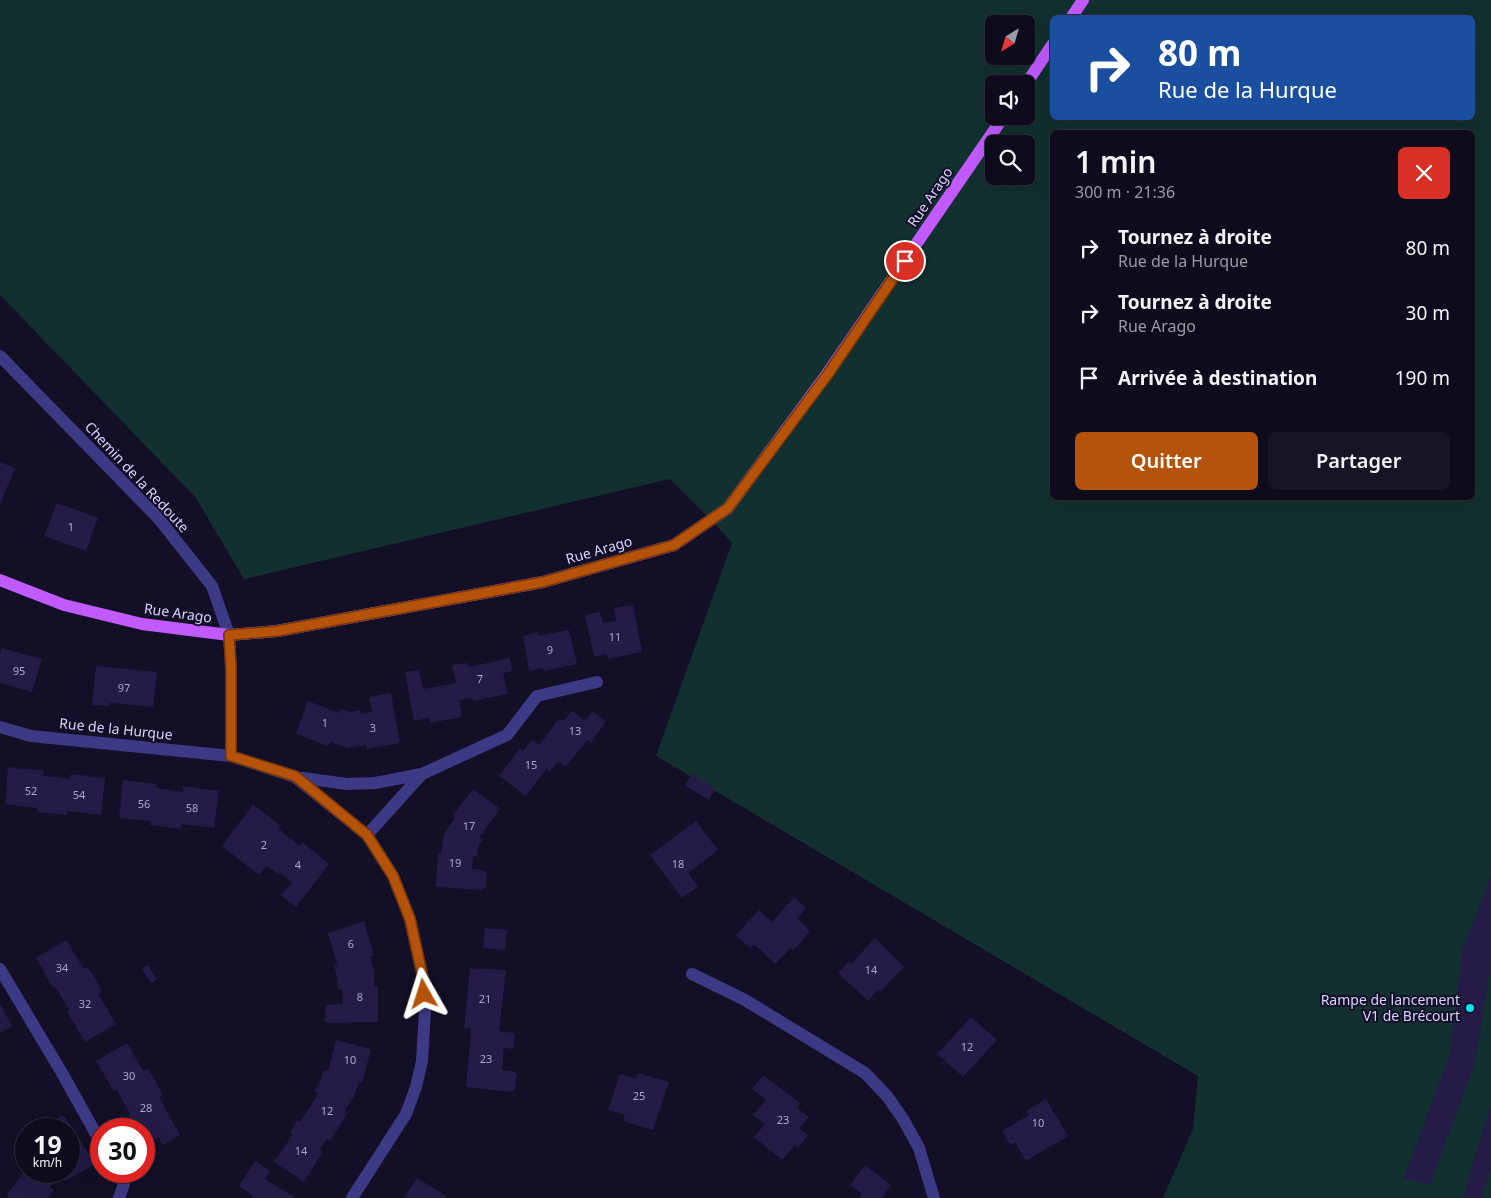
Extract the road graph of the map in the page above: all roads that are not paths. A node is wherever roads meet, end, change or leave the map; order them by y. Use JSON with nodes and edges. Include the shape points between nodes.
{"nodes":[{"id":1,"x":1083,"y":0,"type":"edge"},
{"id":2,"x":1073,"y":15,"type":"edge"},
{"id":3,"x":1050,"y":48,"type":"edge"},
{"id":4,"x":1032,"y":75,"type":"edge"},
{"id":5,"x":998,"y":125,"type":"edge"},
{"id":6,"x":0,"y":356,"type":"edge"},
{"id":7,"x":0,"y":580,"type":"edge"},
{"id":8,"x":229,"y":635,"type":"junction"},
{"id":9,"x":597,"y":682,"type":"dead end"},
{"id":10,"x":0,"y":727,"type":"edge"},
{"id":11,"x":231,"y":756,"type":"junction"},
{"id":12,"x":422,"y":774,"type":"junction"},
{"id":13,"x":295,"y":776,"type":"junction"},
{"id":14,"x":367,"y":835,"type":"junction"},
{"id":15,"x":0,"y":969,"type":"edge"},
{"id":16,"x":692,"y":974,"type":"dead end"},
{"id":17,"x":90,"y":1123,"type":"edge"},
{"id":18,"x":123,"y":1183,"type":"edge"},
{"id":19,"x":119,"y":1198,"type":"edge"},
{"id":20,"x":352,"y":1198,"type":"edge"},
{"id":21,"x":934,"y":1198,"type":"edge"}],
"edges":[{"from":1,"to":2,"type":"main road"},
{"from":3,"to":4,"type":"main road"},
{"from":5,"to":8,"type":"main road","name":"Rue Arago","via":[[828,374],[728,508],[674,545],[543,582],[277,631]]},
{"from":6,"to":8,"type":"street","name":"Chemin de la Redoute","via":[[159,519],[212,586]]},
{"from":7,"to":8,"type":"main road","name":"Rue Arago","via":[[64,604],[142,624]]},
{"from":8,"to":11,"type":"street"},
{"from":9,"to":12,"type":"street","name":"Rue de la Hurque","via":[[537,696],[507,735]]},
{"from":10,"to":11,"type":"street","name":"Rue de la Hurque","via":[[31,736]]},
{"from":11,"to":13,"type":"street","name":"Rue de la Hurque"},
{"from":12,"to":13,"type":"street","name":"Rue de la Hurque","via":[[375,784],[347,784]]},
{"from":12,"to":14,"type":"street","name":"Rue de la Hurque"},
{"from":13,"to":14,"type":"street","name":"Rue de la Hurque"},
{"from":14,"to":20,"type":"street","name":"Rue de la Hurque","via":[[393,876],[410,919],[423,978],[425,1010],[422,1061],[406,1114]]},
{"from":15,"to":17,"type":"street"},
{"from":16,"to":21,"type":"street","via":[[745,1000],[865,1073],[887,1096],[919,1148]]},
{"from":18,"to":19,"type":"street"}]}
